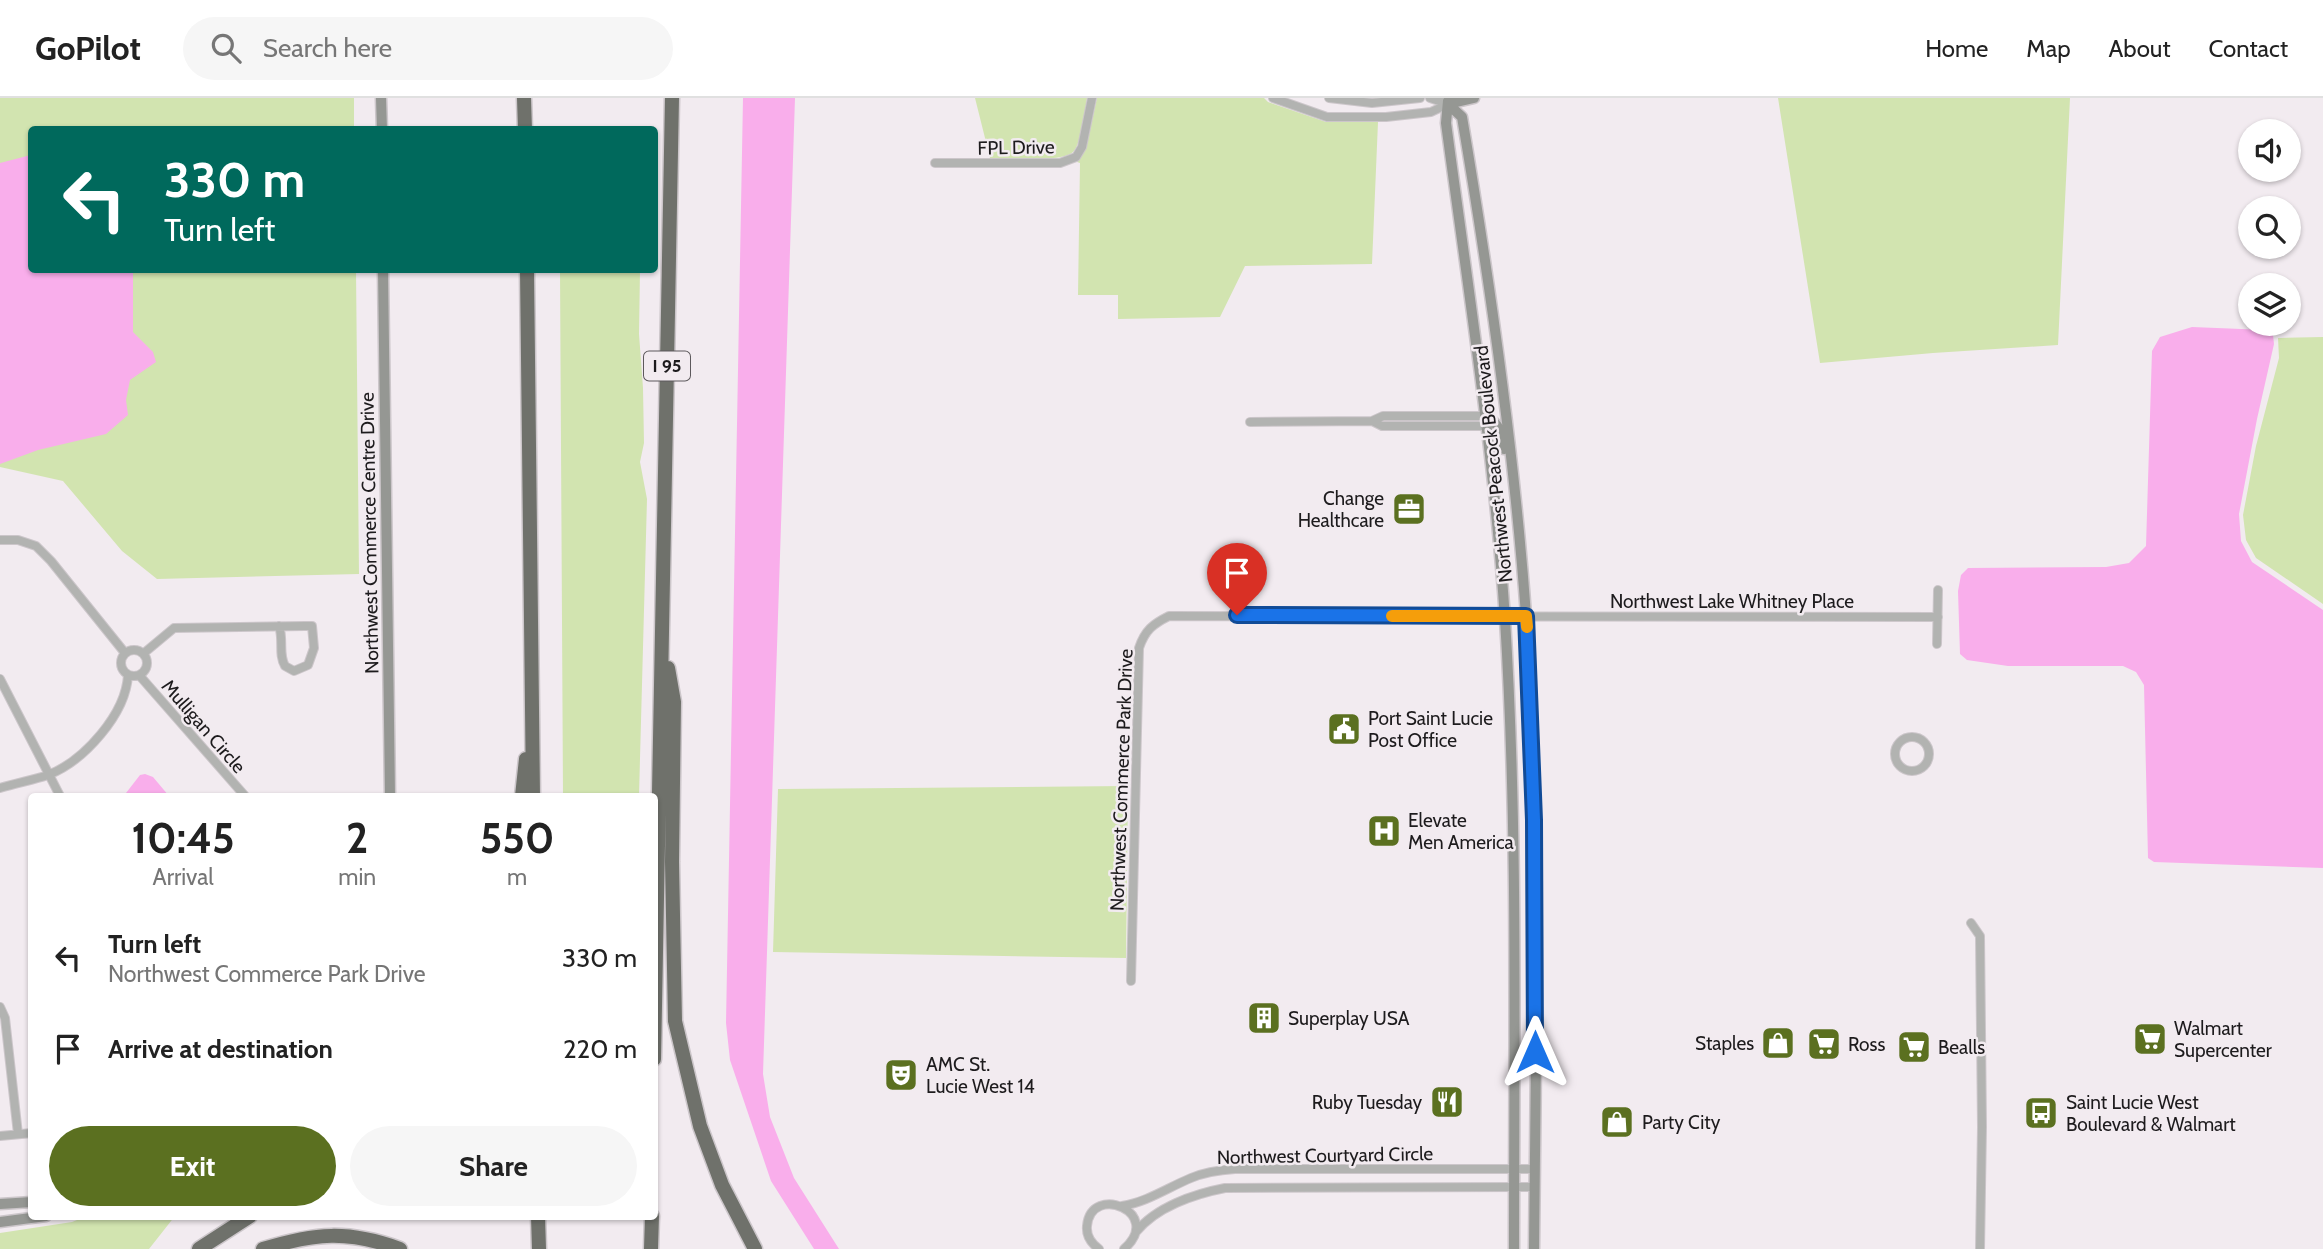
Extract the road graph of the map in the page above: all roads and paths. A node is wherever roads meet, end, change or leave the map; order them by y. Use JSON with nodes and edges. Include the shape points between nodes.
{"nodes":[{"id":1,"x":381,"y":98,"type":"edge"},
{"id":2,"x":524,"y":98,"type":"edge"},
{"id":3,"x":672,"y":98,"type":"edge"},
{"id":4,"x":1092,"y":98,"type":"edge"},
{"id":5,"x":1273,"y":98,"type":"edge"},
{"id":6,"x":1329,"y":98,"type":"edge"},
{"id":7,"x":1420,"y":98,"type":"edge"},
{"id":8,"x":1430,"y":98,"type":"edge"},
{"id":9,"x":1474,"y":98,"type":"edge"},
{"id":10,"x":1448,"y":101,"type":"edge"},
{"id":11,"x":382,"y":126,"type":"edge"},
{"id":12,"x":525,"y":126,"type":"edge"},
{"id":13,"x":935,"y":163,"type":"dead end"},
{"id":14,"x":383,"y":273,"type":"edge"},
{"id":15,"x":527,"y":273,"type":"edge"},
{"id":16,"x":1487,"y":421,"type":"junction"},
{"id":17,"x":1250,"y":422,"type":"dead end"},
{"id":18,"x":1517,"y":516,"type":"junction"},
{"id":19,"x":0,"y":540,"type":"edge"},
{"id":20,"x":1938,"y":590,"type":"dead end"},
{"id":21,"x":1504,"y":616,"type":"junction"},
{"id":22,"x":1526,"y":616,"type":"junction"},
{"id":23,"x":1938,"y":617,"type":"junction"},
{"id":24,"x":279,"y":626,"type":"junction"},
{"id":25,"x":662,"y":634,"type":"junction"},
{"id":26,"x":1937,"y":645,"type":"dead end"},
{"id":27,"x":125,"y":653,"type":"junction"},
{"id":28,"x":144,"y":653,"type":"junction"},
{"id":29,"x":128,"y":675,"type":"junction"},
{"id":30,"x":139,"y":675,"type":"junction"},
{"id":31,"x":0,"y":679,"type":"edge"},
{"id":32,"x":532,"y":713,"type":"junction"},
{"id":33,"x":1913,"y":771,"type":"joint"},
{"id":34,"x":49,"y":775,"type":"junction"},
{"id":35,"x":0,"y":788,"type":"edge"},
{"id":36,"x":58,"y":793,"type":"edge"},
{"id":37,"x":242,"y":793,"type":"edge"},
{"id":38,"x":390,"y":793,"type":"edge"},
{"id":39,"x":522,"y":793,"type":"edge"},
{"id":40,"x":533,"y":793,"type":"edge"},
{"id":41,"x":658,"y":846,"type":"edge"},
{"id":42,"x":1971,"y":923,"type":"dead end"},
{"id":43,"x":1130,"y":981,"type":"dead end"},
{"id":44,"x":0,"y":1007,"type":"edge"},
{"id":45,"x":28,"y":1133,"type":"edge"},
{"id":46,"x":19,"y":1134,"type":"junction"},
{"id":47,"x":0,"y":1136,"type":"edge"},
{"id":48,"x":1391,"y":1168,"type":"junction"},
{"id":49,"x":1514,"y":1169,"type":"junction"},
{"id":50,"x":1535,"y":1169,"type":"junction"},
{"id":51,"x":1391,"y":1186,"type":"junction"},
{"id":52,"x":1514,"y":1186,"type":"junction"},
{"id":53,"x":1535,"y":1187,"type":"junction"},
{"id":54,"x":28,"y":1202,"type":"edge"},
{"id":55,"x":0,"y":1205,"type":"edge"},
{"id":56,"x":1122,"y":1206,"type":"junction"},
{"id":57,"x":28,"y":1218,"type":"edge"},
{"id":58,"x":244,"y":1220,"type":"edge"},
{"id":59,"x":538,"y":1220,"type":"edge"},
{"id":60,"x":652,"y":1220,"type":"edge"},
{"id":61,"x":0,"y":1222,"type":"edge"},
{"id":62,"x":1134,"y":1236,"type":"junction"},
{"id":63,"x":199,"y":1249,"type":"edge"},
{"id":64,"x":263,"y":1249,"type":"edge"},
{"id":65,"x":400,"y":1249,"type":"edge"},
{"id":66,"x":539,"y":1249,"type":"edge"},
{"id":67,"x":651,"y":1249,"type":"edge"},
{"id":68,"x":755,"y":1249,"type":"edge"},
{"id":69,"x":1100,"y":1249,"type":"edge"},
{"id":70,"x":1124,"y":1249,"type":"edge"},
{"id":71,"x":1138,"y":1249,"type":"edge"},
{"id":72,"x":1514,"y":1249,"type":"edge"},
{"id":73,"x":1534,"y":1249,"type":"edge"},
{"id":74,"x":1980,"y":1249,"type":"edge"}],
"edges":[{"from":1,"to":11,"type":"street"},
{"from":2,"to":12,"type":"highway"},
{"from":3,"to":25,"type":"highway","number":"I 95"},
{"from":4,"to":13,"type":"street","name":"FPL Drive","via":[[1076,157],[1060,163]]},
{"from":5,"to":10,"type":"street","via":[[1327,117],[1431,112]]},
{"from":6,"to":7,"type":"street","via":[[1372,103]]},
{"from":8,"to":10,"type":"street"},
{"from":9,"to":10,"type":"street"},
{"from":10,"to":16,"type":"street","name":"Northwest Peacock Boulevard","via":[[1446,121]]},
{"from":10,"to":18,"type":"street","name":"Northwest Peacock Boulevard","via":[[1462,117],[1508,422]]},
{"from":14,"to":38,"type":"street","name":"Northwest Commerce Centre Drive"},
{"from":15,"to":32,"type":"highway"},
{"from":16,"to":17,"type":"street","via":[[1383,416],[1372,421]]},
{"from":16,"to":18,"type":"street","via":[[1496,423],[1501,432],[1509,499]]},
{"from":16,"to":21,"type":"street","name":"Northwest Peacock Boulevard"},
{"from":18,"to":22,"type":"street","name":"Northwest Peacock Boulevard"},
{"from":19,"to":27,"type":"street","via":[[36,546]]},
{"from":20,"to":23,"type":"street"},
{"from":21,"to":22,"type":"street","name":"Northwest Commerce Park Drive"},
{"from":21,"to":43,"type":"street","name":"Northwest Commerce Park Drive","via":[[1185,615],[1155,622],[1145,632],[1137,670]]},
{"from":21,"to":49,"type":"street","name":"Northwest Peacock Boulevard","via":[[1513,782]]},
{"from":22,"to":23,"type":"street","name":"Northwest Lake Whitney Place"},
{"from":22,"to":50,"type":"street","name":"Northwest Peacock Boulevard","via":[[1534,820]]},
{"from":23,"to":26,"type":"street"},
{"from":24,"to":24,"type":"street","via":[[282,663],[294,671],[308,666],[314,648],[312,626]]},
{"from":24,"to":28,"type":"street","via":[[174,628]]},
{"from":25,"to":41,"type":"highway","number":"I 95"},
{"from":25,"to":68,"type":"highway","via":[[674,702],[675,1021],[700,1126],[722,1185]]},
{"from":27,"to":28,"type":"street","via":[[134,649]]},
{"from":27,"to":29,"type":"street","via":[[120,662]]},
{"from":28,"to":30,"type":"street","via":[[148,663]]},
{"from":29,"to":30,"type":"street"},
{"from":29,"to":34,"type":"street","via":[[117,714],[101,735]]},
{"from":30,"to":37,"type":"street","name":"Mulligan Circle"},
{"from":31,"to":34,"type":"street"},
{"from":32,"to":39,"type":"highway"},
{"from":32,"to":40,"type":"highway"},
{"from":33,"to":33,"type":"street","via":[[1924,767],[1929,754],[1926,743],[1913,737],[1899,743],[1895,755],[1902,768]]},
{"from":34,"to":35,"type":"street"},
{"from":34,"to":36,"type":"street"},
{"from":42,"to":74,"type":"street","via":[[1980,936]]},
{"from":44,"to":46,"type":"street"},
{"from":45,"to":46,"type":"street"},
{"from":46,"to":47,"type":"street"},
{"from":48,"to":49,"type":"street","name":"Northwest Courtyard Circle"},
{"from":48,"to":51,"type":"street"},
{"from":48,"to":56,"type":"street","name":"Northwest Courtyard Circle","via":[[1212,1171],[1140,1203]]},
{"from":49,"to":50,"type":"street","name":"Northwest Courtyard Circle"},
{"from":49,"to":52,"type":"street","name":"Northwest Peacock Boulevard"},
{"from":50,"to":53,"type":"street","name":"Northwest Peacock Boulevard"},
{"from":51,"to":52,"type":"street","name":"Northwest Courtyard Circle"},
{"from":51,"to":62,"type":"street","name":"Northwest Courtyard Circle","via":[[1225,1188],[1183,1200],[1144,1222]]},
{"from":52,"to":53,"type":"street","name":"Northwest Courtyard Circle"},
{"from":52,"to":72,"type":"street","name":"Northwest Peacock Boulevard"},
{"from":53,"to":73,"type":"street","name":"Northwest Peacock Boulevard"},
{"from":54,"to":55,"type":"street"},
{"from":56,"to":62,"type":"street","via":[[1132,1215]]},
{"from":56,"to":69,"type":"street","name":"Northwest Courtyard Circle","via":[[1100,1207],[1089,1218],[1087,1233]]},
{"from":57,"to":61,"type":"street"},
{"from":58,"to":63,"type":"highway"},
{"from":59,"to":66,"type":"highway"},
{"from":60,"to":67,"type":"highway"},
{"from":62,"to":70,"type":"street","name":"Northwest Courtyard Circle"},
{"from":62,"to":71,"type":"street"},
{"from":64,"to":65,"type":"highway","via":[[300,1238],[336,1235],[372,1239]]}]}
